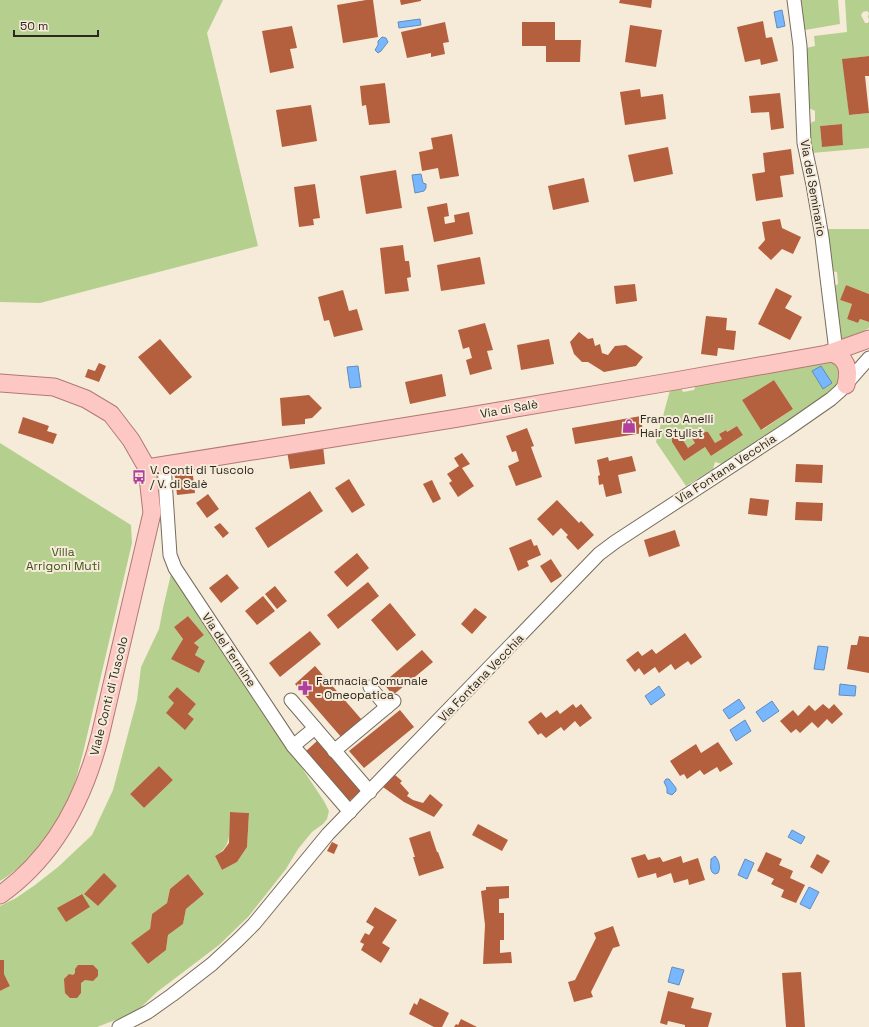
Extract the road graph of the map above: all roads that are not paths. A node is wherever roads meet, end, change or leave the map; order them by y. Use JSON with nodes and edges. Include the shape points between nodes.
{"nodes":[{"id":1,"x":794,"y":0,"type":"edge"},
{"id":2,"x":869,"y":339,"type":"edge"},
{"id":3,"x":833,"y":352,"type":"junction"},
{"id":4,"x":869,"y":358,"type":"edge"},
{"id":5,"x":0,"y":383,"type":"edge"},
{"id":6,"x":846,"y":385,"type":"junction"},
{"id":7,"x":154,"y":466,"type":"junction"},
{"id":8,"x":370,"y":687,"type":"dead end"},
{"id":9,"x":291,"y":700,"type":"dead end"},
{"id":10,"x":315,"y":728,"type":"junction"},
{"id":11,"x":293,"y":746,"type":"junction"},
{"id":12,"x":334,"y":751,"type":"junction"},
{"id":13,"x":370,"y":792,"type":"junction"},
{"id":14,"x":350,"y":812,"type":"junction"},
{"id":15,"x":0,"y":895,"type":"edge"},
{"id":16,"x":119,"y":1027,"type":"edge"}],
"edges":[{"from":1,"to":3,"type":"street","name":"Via del Seminario","via":[[800,46],[804,143],[822,237]]},
{"from":2,"to":3,"type":"main road","name":"Via di Salè"},
{"from":3,"to":6,"type":"main road","via":[[847,365]]},
{"from":3,"to":7,"type":"main road","name":"Via di Salè","via":[[452,419]]},
{"from":4,"to":6,"type":"street","name":"Via Fontana Vecchia"},
{"from":5,"to":7,"type":"main road","name":"Viale Conti di Tuscolo","via":[[25,377],[53,378],[91,390],[112,402],[137,428]]},
{"from":6,"to":13,"type":"street","name":"Via Fontana Vecchia","via":[[803,419],[599,554]]},
{"from":7,"to":11,"type":"street","name":"Via del Termine","via":[[170,555],[175,568]]},
{"from":7,"to":15,"type":"main road","name":"Viale Conti di Tuscolo","via":[[155,494],[152,513],[90,770],[68,817],[47,851],[25,875]]},
{"from":8,"to":12,"type":"street","via":[[390,704]]},
{"from":9,"to":10,"type":"street"},
{"from":10,"to":11,"type":"street"},
{"from":10,"to":12,"type":"street"},
{"from":11,"to":14,"type":"street","name":"Via del Termine"},
{"from":12,"to":13,"type":"street"},
{"from":13,"to":14,"type":"street","name":"Via Fontana Vecchia"},
{"from":14,"to":16,"type":"street","name":"Via Fontana Vecchia","via":[[320,843],[254,924],[229,950],[161,1003]]}]}
